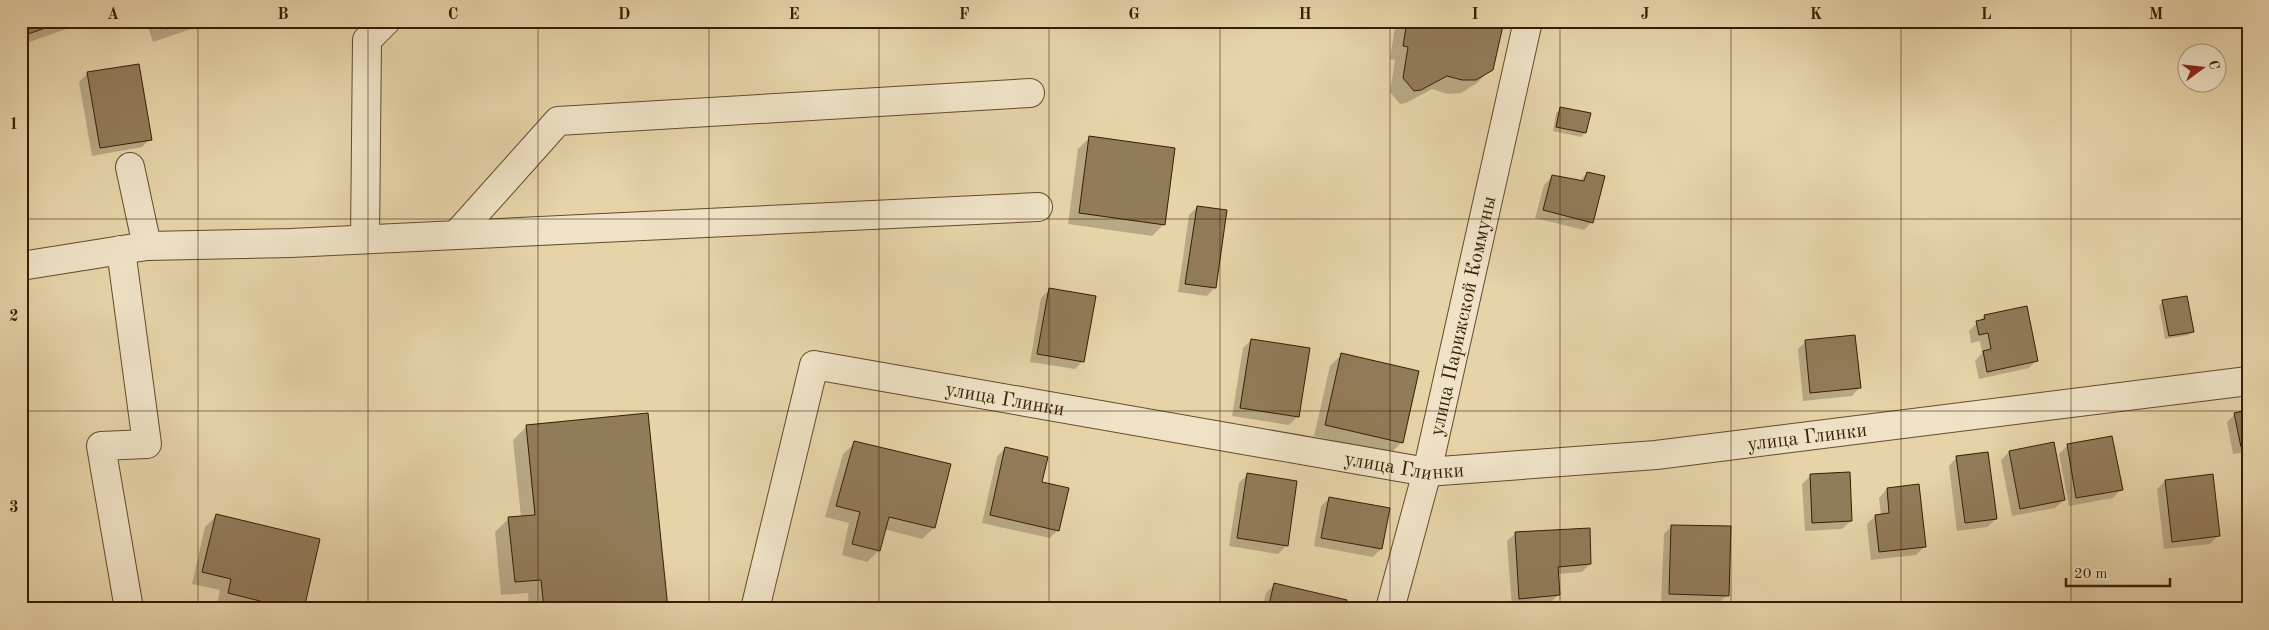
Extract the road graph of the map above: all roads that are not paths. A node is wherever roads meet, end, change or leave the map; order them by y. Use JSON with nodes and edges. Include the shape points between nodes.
{"nodes":[{"id":1,"x":386,"y":21,"type":"edge"},
{"id":2,"x":1528,"y":21,"type":"edge"},
{"id":3,"x":1030,"y":93,"type":"dead end"},
{"id":4,"x":130,"y":167,"type":"dead end"},
{"id":5,"x":1038,"y":207,"type":"dead end"},
{"id":6,"x":456,"y":235,"type":"junction"},
{"id":7,"x":365,"y":240,"type":"junction"},
{"id":8,"x":134,"y":248,"type":"junction"},
{"id":9,"x":21,"y":266,"type":"edge"},
{"id":10,"x":2248,"y":381,"type":"edge"},
{"id":11,"x":1427,"y":472,"type":"junction"},
{"id":12,"x":129,"y":609,"type":"edge"},
{"id":13,"x":755,"y":609,"type":"edge"},
{"id":14,"x":1390,"y":609,"type":"edge"}],
"edges":[{"from":1,"to":7,"type":"street","via":[[367,40]]},
{"from":2,"to":11,"type":"street","name":"улица Парижской Коммуны"},
{"from":3,"to":6,"type":"street","via":[[558,121]]},
{"from":4,"to":8,"type":"street"},
{"from":5,"to":6,"type":"street"},
{"from":6,"to":7,"type":"street"},
{"from":7,"to":8,"type":"street"},
{"from":8,"to":9,"type":"street"},
{"from":8,"to":12,"type":"street","via":[[148,444],[101,446]]},
{"from":10,"to":11,"type":"street","name":"улица Глинки","via":[[1656,455]]},
{"from":11,"to":13,"type":"street","name":"улица Глинки","via":[[814,365]]},
{"from":11,"to":14,"type":"street","name":"улица Парижской Коммуны"}]}
